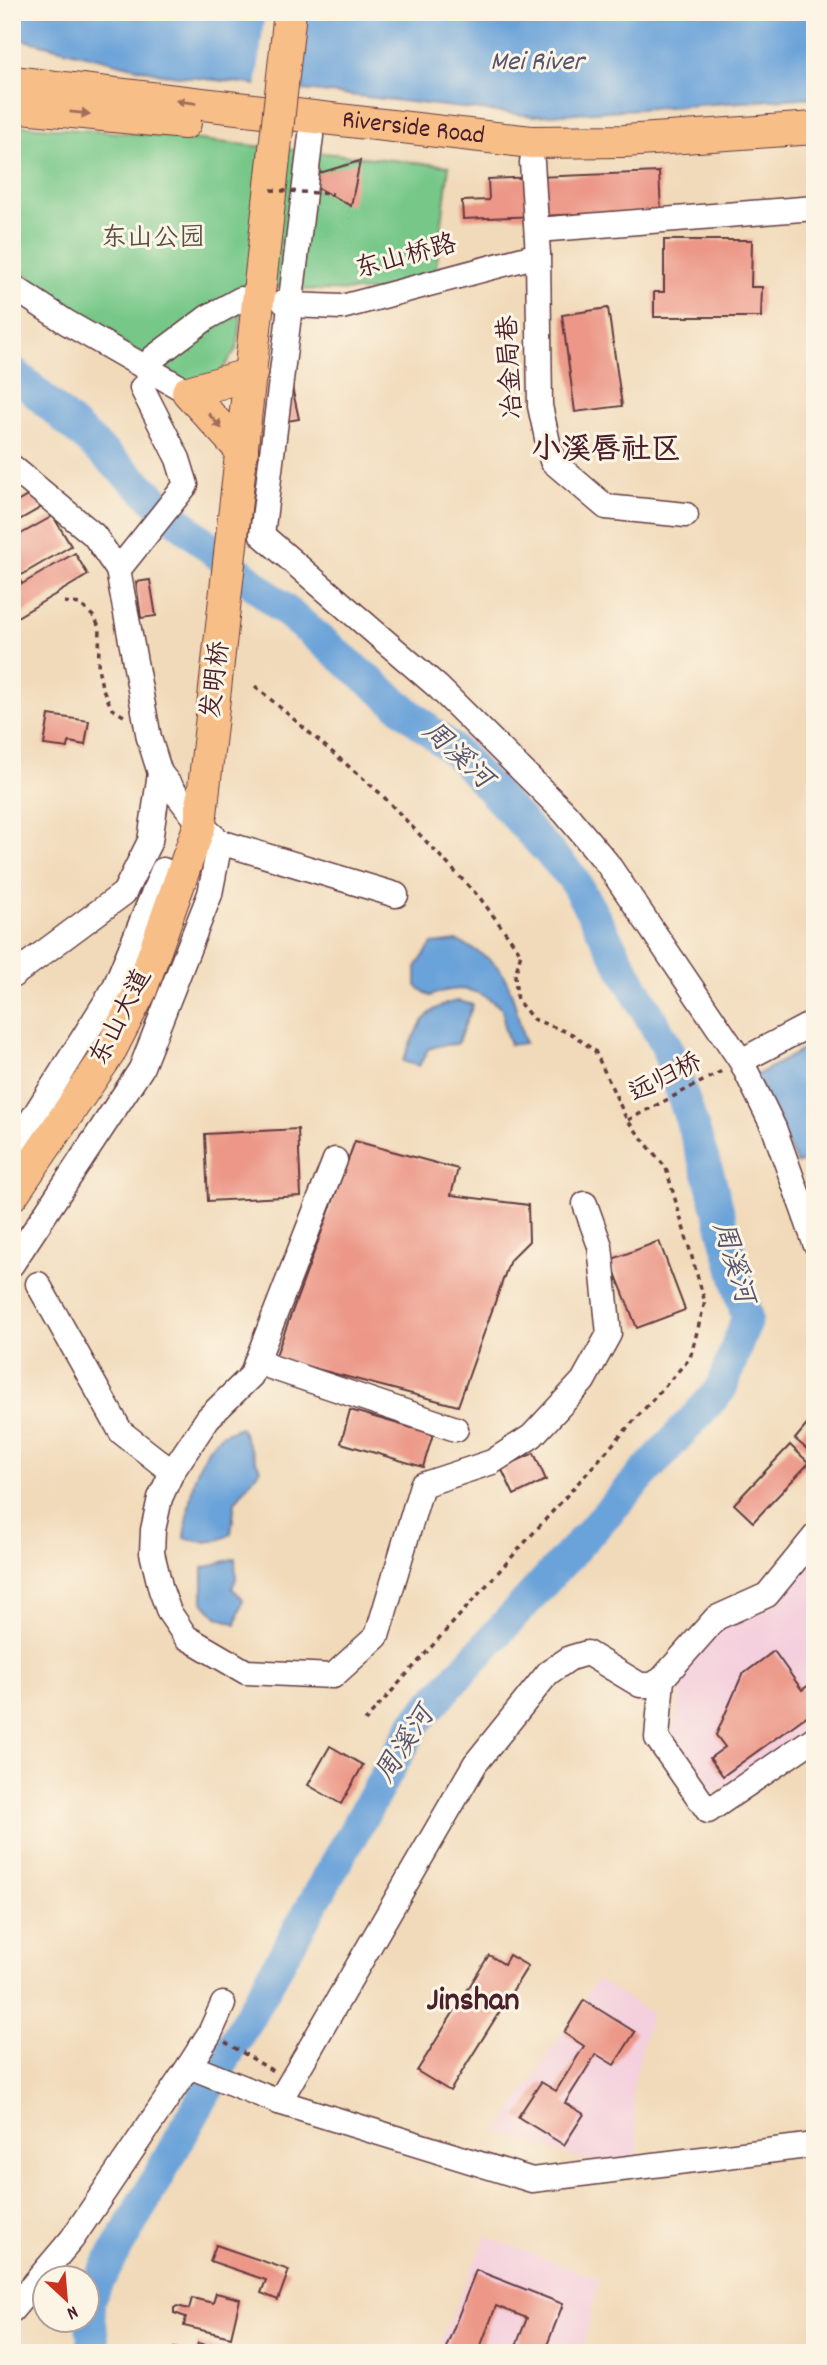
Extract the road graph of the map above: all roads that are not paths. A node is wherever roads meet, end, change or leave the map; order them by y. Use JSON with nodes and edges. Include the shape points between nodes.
{"nodes":[{"id":1,"x":290,"y":12,"type":"edge"},
{"id":2,"x":12,"y":82,"type":"edge"},
{"id":3,"x":12,"y":106,"type":"edge"},
{"id":4,"x":815,"y":128,"type":"edge"},
{"id":5,"x":312,"y":136,"type":"junction"},
{"id":6,"x":815,"y":147,"type":"edge"},
{"id":7,"x":532,"y":162,"type":"junction"},
{"id":8,"x":815,"y":208,"type":"edge"},
{"id":9,"x":537,"y":230,"type":"junction"},
{"id":10,"x":538,"y":255,"type":"junction"},
{"id":11,"x":12,"y":286,"type":"edge"},
{"id":12,"x":241,"y":299,"type":"dead end"},
{"id":13,"x":287,"y":304,"type":"junction"},
{"id":14,"x":153,"y":358,"type":"dead end"},
{"id":15,"x":251,"y":374,"type":"junction"},
{"id":16,"x":142,"y":388,"type":"dead end"},
{"id":17,"x":188,"y":391,"type":"junction"},
{"id":18,"x":242,"y":451,"type":"junction"},
{"id":19,"x":12,"y":467,"type":"edge"},
{"id":20,"x":686,"y":515,"type":"dead end"},
{"id":21,"x":124,"y":562,"type":"junction"},
{"id":22,"x":160,"y":773,"type":"junction"},
{"id":23,"x":210,"y":833,"type":"junction"},
{"id":24,"x":163,"y":870,"type":"dead end"},
{"id":25,"x":396,"y":895,"type":"dead end"},
{"id":26,"x":12,"y":976,"type":"edge"},
{"id":27,"x":815,"y":1022,"type":"edge"},
{"id":28,"x":732,"y":1066,"type":"junction"},
{"id":29,"x":12,"y":1151,"type":"edge"},
{"id":30,"x":335,"y":1160,"type":"dead end"},
{"id":31,"x":12,"y":1195,"type":"edge"},
{"id":32,"x":585,"y":1204,"type":"dead end"},
{"id":33,"x":815,"y":1243,"type":"edge"},
{"id":34,"x":12,"y":1265,"type":"edge"},
{"id":35,"x":37,"y":1284,"type":"dead end"},
{"id":36,"x":256,"y":1362,"type":"junction"},
{"id":37,"x":456,"y":1429,"type":"dead end"},
{"id":38,"x":172,"y":1472,"type":"junction"},
{"id":39,"x":815,"y":1536,"type":"edge"},
{"id":40,"x":662,"y":1679,"type":"junction"},
{"id":41,"x":815,"y":1738,"type":"edge"},
{"id":42,"x":223,"y":2004,"type":"dead end"},
{"id":43,"x":189,"y":2066,"type":"junction"},
{"id":44,"x":279,"y":2102,"type":"junction"},
{"id":45,"x":815,"y":2145,"type":"edge"},
{"id":46,"x":12,"y":2310,"type":"edge"}],
"edges":[{"from":1,"to":15,"type":"main road","name":"发明桥","bridge":true},
{"from":4,"to":2,"type":"main road","name":"Riverside Road","one_way":true,"via":[[624,141],[531,142]]},
{"from":3,"to":5,"type":"main road","name":"Riverside Road","one_way":true},
{"from":5,"to":7,"type":"main road","name":"Riverside Road"},
{"from":5,"to":13,"type":"street"},
{"from":6,"to":7,"type":"main road","name":"Riverside Road","via":[[657,160]]},
{"from":7,"to":9,"type":"street","name":"冶金局巷"},
{"from":8,"to":9,"type":"street"},
{"from":9,"to":10,"type":"street","name":"冶金局巷"},
{"from":10,"to":13,"type":"street","name":"东山桥路","via":[[342,307]]},
{"from":10,"to":20,"type":"street","name":"冶金局巷","via":[[540,406],[552,461],[606,507]]},
{"from":11,"to":17,"type":"street","via":[[65,322]]},
{"from":12,"to":14,"type":"street"},
{"from":13,"to":28,"type":"street","via":[[262,535],[438,687],[565,813],[607,863]]},
{"from":15,"to":17,"type":"main road"},
{"from":15,"to":18,"type":"main road","name":"发明桥"},
{"from":16,"to":21,"type":"street","via":[[186,485]]},
{"from":17,"to":18,"type":"main road","one_way":true},
{"from":18,"to":23,"type":"main road","name":"发明桥","via":[[222,638]]},
{"from":19,"to":21,"type":"street"},
{"from":21,"to":22,"type":"street","via":[[149,738]]},
{"from":22,"to":23,"type":"street"},
{"from":22,"to":26,"type":"street","via":[[150,841],[124,893]]},
{"from":23,"to":25,"type":"street"},
{"from":23,"to":31,"type":"main road","name":"东山大道","via":[[110,1053]]},
{"from":23,"to":34,"type":"street","via":[[210,894],[141,1069]]},
{"from":24,"to":29,"type":"street","via":[[114,989]]},
{"from":27,"to":28,"type":"street"},
{"from":28,"to":33,"type":"street","via":[[774,1128]]},
{"from":30,"to":36,"type":"street"},
{"from":32,"to":38,"type":"street","via":[[600,1245],[609,1334],[590,1370],[532,1436],[492,1462],[422,1485],[377,1636],[333,1676],[246,1672],[186,1637],[169,1612],[152,1553],[160,1498]]},
{"from":35,"to":38,"type":"street","via":[[121,1432]]},
{"from":36,"to":37,"type":"street"},
{"from":36,"to":38,"type":"street","via":[[251,1376],[208,1418]]},
{"from":39,"to":40,"type":"street","via":[[767,1594],[716,1618]]},
{"from":40,"to":41,"type":"street","via":[[657,1738],[708,1811]]},
{"from":40,"to":44,"type":"street","via":[[640,1685],[587,1653],[548,1673],[475,1763]]},
{"from":42,"to":43,"type":"street"},
{"from":43,"to":44,"type":"street"},
{"from":43,"to":46,"type":"street","via":[[72,2239]]},
{"from":44,"to":45,"type":"street","via":[[532,2180]]}]}
